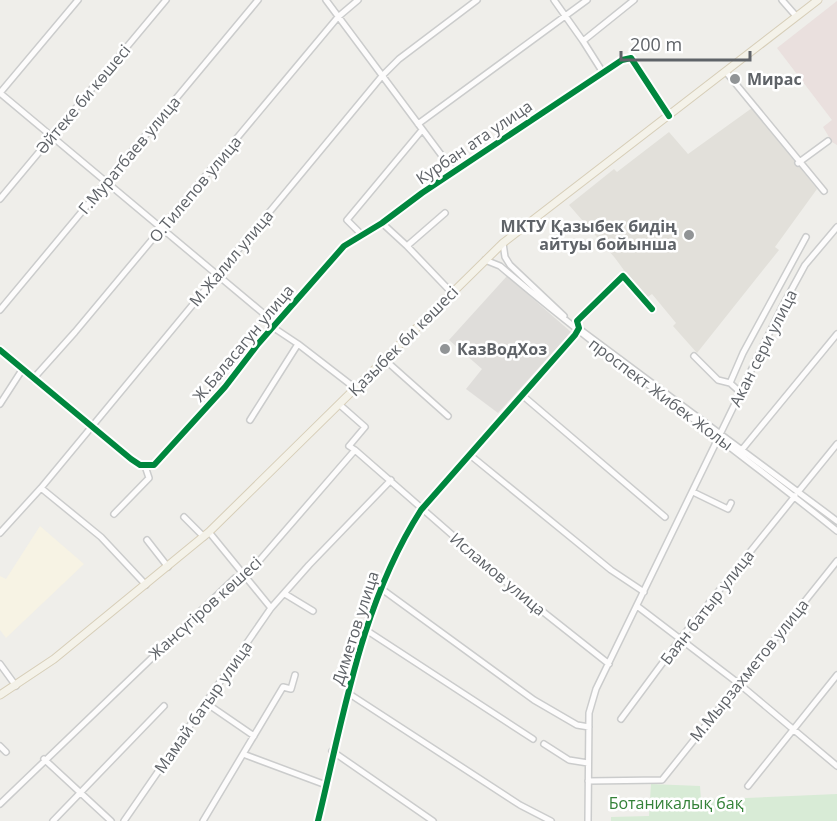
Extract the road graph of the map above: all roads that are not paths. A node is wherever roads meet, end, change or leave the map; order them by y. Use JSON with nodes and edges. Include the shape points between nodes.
{"nodes":[{"id":1,"x":78,"y":0,"type":"edge"},
{"id":2,"x":166,"y":0,"type":"edge"},
{"id":3,"x":258,"y":0,"type":"edge"},
{"id":4,"x":326,"y":0,"type":"edge"},
{"id":5,"x":358,"y":0,"type":"edge"},
{"id":6,"x":477,"y":0,"type":"edge"},
{"id":7,"x":554,"y":0,"type":"edge"},
{"id":8,"x":587,"y":0,"type":"edge"},
{"id":9,"x":634,"y":0,"type":"edge"},
{"id":10,"x":783,"y":0,"type":"edge"},
{"id":11,"x":818,"y":0,"type":"edge"},
{"id":12,"x":566,"y":16,"type":"junction"},
{"id":13,"x":796,"y":16,"type":"junction"},
{"id":14,"x":338,"y":17,"type":"junction"},
{"id":15,"x":583,"y":41,"type":"junction"},
{"id":16,"x":602,"y":71,"type":"junction"},
{"id":17,"x":726,"y":72,"type":"junction"},
{"id":18,"x":382,"y":76,"type":"junction"},
{"id":19,"x":0,"y":93,"type":"edge"},
{"id":20,"x":669,"y":116,"type":"junction"},
{"id":21,"x":420,"y":127,"type":"junction"},
{"id":22,"x":52,"y":136,"type":"junction"},
{"id":23,"x":828,"y":141,"type":"dead end"},
{"id":24,"x":798,"y":164,"type":"junction"},
{"id":25,"x":454,"y":172,"type":"junction"},
{"id":26,"x":106,"y":183,"type":"junction"},
{"id":27,"x":824,"y":191,"type":"dead end"},
{"id":28,"x":0,"y":199,"type":"edge"},
{"id":29,"x":446,"y":213,"type":"dead end"},
{"id":30,"x":382,"y":223,"type":"junction"},
{"id":31,"x":837,"y":227,"type":"edge"},
{"id":32,"x":161,"y":229,"type":"junction"},
{"id":33,"x":362,"y":235,"type":"junction"},
{"id":34,"x":806,"y":237,"type":"dead end"},
{"id":35,"x":503,"y":243,"type":"junction"},
{"id":36,"x":407,"y":246,"type":"junction"},
{"id":37,"x":484,"y":260,"type":"junction"},
{"id":38,"x":218,"y":273,"type":"junction"},
{"id":39,"x":451,"y":292,"type":"junction"},
{"id":40,"x":652,"y":309,"type":"dead end"},
{"id":41,"x":0,"y":310,"type":"edge"},
{"id":42,"x":275,"y":326,"type":"junction"},
{"id":43,"x":578,"y":330,"type":"junction"},
{"id":44,"x":837,"y":334,"type":"edge"},
{"id":45,"x":298,"y":344,"type":"junction"},
{"id":46,"x":0,"y":350,"type":"edge"},
{"id":47,"x":694,"y":356,"type":"dead end"},
{"id":48,"x":384,"y":359,"type":"junction"},
{"id":49,"x":22,"y":370,"type":"junction"},
{"id":50,"x":33,"y":379,"type":"junction"},
{"id":51,"x":730,"y":383,"type":"junction"},
{"id":52,"x":355,"y":388,"type":"junction"},
{"id":53,"x":740,"y":392,"type":"junction"},
{"id":54,"x":522,"y":395,"type":"junction"},
{"id":55,"x":0,"y":404,"type":"edge"},
{"id":56,"x":340,"y":405,"type":"junction"},
{"id":57,"x":448,"y":416,"type":"dead end"},
{"id":58,"x":250,"y":420,"type":"dead end"},
{"id":59,"x":91,"y":428,"type":"junction"},
{"id":60,"x":721,"y":436,"type":"junction"},
{"id":61,"x":837,"y":444,"type":"edge"},
{"id":62,"x":355,"y":450,"type":"junction"},
{"id":63,"x":741,"y":451,"type":"junction"},
{"id":64,"x":470,"y":455,"type":"junction"},
{"id":65,"x":146,"y":466,"type":"junction"},
{"id":66,"x":391,"y":480,"type":"junction"},
{"id":67,"x":41,"y":488,"type":"junction"},
{"id":68,"x":693,"y":492,"type":"junction"},
{"id":69,"x":796,"y":494,"type":"junction"},
{"id":70,"x":731,"y":503,"type":"dead end"},
{"id":71,"x":421,"y":510,"type":"junction"},
{"id":72,"x":114,"y":514,"type":"dead end"},
{"id":73,"x":184,"y":517,"type":"dead end"},
{"id":74,"x":665,"y":517,"type":"dead end"},
{"id":75,"x":0,"y":520,"type":"edge"},
{"id":76,"x":837,"y":521,"type":"edge"},
{"id":77,"x":7,"y":524,"type":"junction"},
{"id":78,"x":837,"y":531,"type":"edge"},
{"id":79,"x":0,"y":533,"type":"edge"},
{"id":80,"x":207,"y":535,"type":"junction"},
{"id":81,"x":147,"y":540,"type":"dead end"},
{"id":82,"x":837,"y":561,"type":"edge"},
{"id":83,"x":168,"y":567,"type":"junction"},
{"id":84,"x":246,"y":576,"type":"junction"},
{"id":85,"x":146,"y":585,"type":"junction"},
{"id":86,"x":380,"y":587,"type":"junction"},
{"id":87,"x":644,"y":592,"type":"junction"},
{"id":88,"x":285,"y":594,"type":"junction"},
{"id":89,"x":637,"y":606,"type":"junction"},
{"id":90,"x":271,"y":608,"type":"junction"},
{"id":91,"x":313,"y":610,"type":"dead end"},
{"id":92,"x":366,"y":630,"type":"junction"},
{"id":93,"x":681,"y":639,"type":"junction"},
{"id":94,"x":0,"y":664,"type":"edge"},
{"id":95,"x":609,"y":664,"type":"junction"},
{"id":96,"x":295,"y":675,"type":"dead end"},
{"id":97,"x":837,"y":675,"type":"edge"},
{"id":98,"x":738,"y":683,"type":"junction"},
{"id":99,"x":16,"y":686,"type":"junction"},
{"id":100,"x":348,"y":693,"type":"junction"},
{"id":101,"x":0,"y":695,"type":"edge"},
{"id":102,"x":206,"y":703,"type":"junction"},
{"id":103,"x":164,"y":706,"type":"dead end"},
{"id":104,"x":621,"y":719,"type":"dead end"},
{"id":105,"x":589,"y":727,"type":"junction"},
{"id":106,"x":793,"y":730,"type":"junction"},
{"id":107,"x":254,"y":736,"type":"junction"},
{"id":108,"x":533,"y":739,"type":"dead end"},
{"id":109,"x":544,"y":744,"type":"dead end"},
{"id":110,"x":0,"y":746,"type":"edge"},
{"id":111,"x":332,"y":751,"type":"junction"},
{"id":112,"x":6,"y":752,"type":"dead end"},
{"id":113,"x":243,"y":754,"type":"junction"},
{"id":114,"x":44,"y":759,"type":"junction"},
{"id":115,"x":588,"y":763,"type":"junction"},
{"id":116,"x":837,"y":766,"type":"edge"},
{"id":117,"x":588,"y":781,"type":"junction"},
{"id":118,"x":326,"y":785,"type":"junction"},
{"id":119,"x":748,"y":786,"type":"dead end"},
{"id":120,"x":80,"y":793,"type":"junction"},
{"id":121,"x":0,"y":803,"type":"edge"},
{"id":122,"x":53,"y":821,"type":"edge"},
{"id":123,"x":111,"y":821,"type":"edge"},
{"id":124,"x":124,"y":821,"type":"edge"},
{"id":125,"x":203,"y":821,"type":"edge"},
{"id":126,"x":318,"y":821,"type":"edge"},
{"id":127,"x":433,"y":821,"type":"edge"},
{"id":128,"x":550,"y":821,"type":"edge"},
{"id":129,"x":588,"y":821,"type":"edge"}],
"edges":[{"from":1,"to":19,"type":"street"},
{"from":2,"to":22,"type":"street","name":"Әйтеке би көшесі"},
{"from":3,"to":26,"type":"street","name":"Г.Муратбаев улица"},
{"from":4,"to":14,"type":"street"},
{"from":5,"to":14,"type":"street","name":"О.Тилепов улица"},
{"from":6,"to":18,"type":"street","name":"М.Жалил улица"},
{"from":7,"to":12,"type":"street"},
{"from":8,"to":12,"type":"street"},
{"from":9,"to":15,"type":"street"},
{"from":10,"to":13,"type":"street"},
{"from":11,"to":13,"type":"main road","name":"Қазыбек би көшесі"},
{"from":12,"to":15,"type":"street"},
{"from":12,"to":21,"type":"street"},
{"from":13,"to":17,"type":"main road","name":"Қазыбек би көшесі"},
{"from":14,"to":18,"type":"street"},
{"from":14,"to":32,"type":"street","name":"О.Тилепов улица"},
{"from":15,"to":16,"type":"street"},
{"from":16,"to":20,"type":"street","name":"Курбан ата улица","via":[[630,58]]},
{"from":16,"to":25,"type":"street","name":"Курбан ата улица"},
{"from":17,"to":20,"type":"main road","name":"Қазыбек би көшесі"},
{"from":17,"to":24,"type":"street"},
{"from":18,"to":21,"type":"street"},
{"from":18,"to":38,"type":"street","name":"М.Жалил улица"},
{"from":19,"to":22,"type":"street"},
{"from":20,"to":35,"type":"main road","name":"Қазыбек би көшесі"},
{"from":21,"to":25,"type":"street"},
{"from":21,"to":33,"type":"street","via":[[347,220]]},
{"from":22,"to":26,"type":"street"},
{"from":22,"to":28,"type":"street","name":"Әйтеке би көшесі"},
{"from":23,"to":24,"type":"street"},
{"from":24,"to":27,"type":"street"},
{"from":25,"to":30,"type":"street","name":"Курбан ата улица"},
{"from":26,"to":32,"type":"street"},
{"from":26,"to":41,"type":"street","name":"Г.Муратбаев улица"},
{"from":29,"to":36,"type":"street"},
{"from":30,"to":33,"type":"street","name":"Курбан ата улица"},
{"from":30,"to":36,"type":"street"},
{"from":31,"to":53,"type":"street","name":"Акан сери улица","via":[[805,265]]},
{"from":32,"to":38,"type":"street"},
{"from":32,"to":50,"type":"street","name":"О.Тилепов улица"},
{"from":33,"to":42,"type":"street","name":"Ж.Баласагун улица","via":[[344,246]]},
{"from":34,"to":51,"type":"street"},
{"from":35,"to":37,"type":"main road","name":"Қазыбек би көшесі"},
{"from":35,"to":43,"type":"street","name":"проспект Жибек Жолы","via":[[510,265]]},
{"from":36,"to":39,"type":"street"},
{"from":37,"to":39,"type":"main road","name":"Қазыбек би көшесі"},
{"from":37,"to":43,"type":"street","name":"проспект Жибек Жолы","via":[[500,266]]},
{"from":38,"to":42,"type":"street"},
{"from":38,"to":59,"type":"street","name":"М.Жалил улица"},
{"from":39,"to":48,"type":"main road","name":"Қазыбек би көшесі"},
{"from":40,"to":43,"type":"street","name":"Диметов улица","via":[[623,276],[577,321]]},
{"from":42,"to":45,"type":"street","name":"Ж.Баласагун улица"},
{"from":42,"to":65,"type":"street","name":"Ж.Баласагун улица","via":[[193,423],[154,465]]},
{"from":43,"to":54,"type":"street","name":"Диметов улица"},
{"from":43,"to":60,"type":"street","name":"проспект Жибек Жолы"},
{"from":44,"to":63,"type":"street"},
{"from":45,"to":52,"type":"street","name":"Ж.Баласагун улица"},
{"from":45,"to":58,"type":"street"},
{"from":46,"to":49,"type":"street"},
{"from":47,"to":51,"type":"street","via":[[718,380]]},
{"from":48,"to":52,"type":"main road","name":"Қазыбек би көшесі"},
{"from":48,"to":57,"type":"street"},
{"from":49,"to":50,"type":"street"},
{"from":49,"to":55,"type":"street"},
{"from":50,"to":59,"type":"street"},
{"from":51,"to":53,"type":"street"},
{"from":52,"to":56,"type":"main road","name":"Қазыбек би көшесі"},
{"from":53,"to":60,"type":"street","name":"Акан сери улица"},
{"from":54,"to":64,"type":"street","name":"Диметов улица"},
{"from":54,"to":74,"type":"street"},
{"from":56,"to":62,"type":"street","name":"Жансүгіров көшесі","via":[[366,427],[349,446]]},
{"from":56,"to":80,"type":"main road","name":"Қазыбек би көшесі"},
{"from":59,"to":65,"type":"street"},
{"from":59,"to":67,"type":"street","name":"М.Жалил улица"},
{"from":60,"to":63,"type":"street","name":"проспект Жибек Жолы"},
{"from":60,"to":68,"type":"street","name":"Акан сери улица"},
{"from":61,"to":69,"type":"street","name":"Баян батыр улица"},
{"from":62,"to":66,"type":"street","name":"Исламов улица"},
{"from":62,"to":84,"type":"street","name":"Жансүгіров көшесі"},
{"from":63,"to":69,"type":"street","name":"проспект Жибек Жолы"},
{"from":64,"to":71,"type":"street","name":"Диметов улица"},
{"from":64,"to":87,"type":"street","via":[[611,570]]},
{"from":65,"to":72,"type":"street","via":[[149,477]]},
{"from":66,"to":71,"type":"street","name":"Исламов улица"},
{"from":66,"to":88,"type":"street","name":"Мамай батыр улица"},
{"from":67,"to":77,"type":"street","name":"М.Жалил улица"},
{"from":67,"to":85,"type":"street","via":[[101,537]]},
{"from":68,"to":70,"type":"street","via":[[720,506],[728,508]]},
{"from":68,"to":87,"type":"street","name":"Акан сери улица"},
{"from":69,"to":76,"type":"street","name":"проспект Жибек Жолы"},
{"from":69,"to":78,"type":"street","name":"проспект Жибек Жолы"},
{"from":69,"to":93,"type":"street","name":"Баян батыр улица"},
{"from":71,"to":86,"type":"street","name":"Диметов улица"},
{"from":71,"to":95,"type":"street","name":"Исламов улица"},
{"from":73,"to":80,"type":"street"},
{"from":75,"to":77,"type":"street"},
{"from":77,"to":79,"type":"street","name":"М.Жалил улица"},
{"from":80,"to":83,"type":"main road","name":"Қазыбек би көшесі"},
{"from":80,"to":84,"type":"street"},
{"from":81,"to":83,"type":"street"},
{"from":82,"to":98,"type":"street","name":"М.Мырзахметов улица"},
{"from":83,"to":85,"type":"main road","name":"Қазыбек би көшесі"},
{"from":84,"to":90,"type":"street"},
{"from":84,"to":114,"type":"street","name":"Жансүгіров көшесі","via":[[235,578]]},
{"from":85,"to":99,"type":"main road","name":"Қазыбек би көшесі"},
{"from":86,"to":92,"type":"street","name":"Диметов улица"},
{"from":86,"to":105,"type":"street","via":[[534,700],[577,725]]},
{"from":87,"to":89,"type":"street","name":"Акан сери улица"},
{"from":88,"to":90,"type":"street","name":"Мамай батыр улица"},
{"from":88,"to":91,"type":"street"},
{"from":89,"to":93,"type":"street"},
{"from":89,"to":95,"type":"street","name":"Акан сери улица"},
{"from":90,"to":102,"type":"street","name":"Мамай батыр улица"},
{"from":92,"to":100,"type":"street","name":"Диметов улица"},
{"from":92,"to":108,"type":"street"},
{"from":93,"to":98,"type":"street"},
{"from":93,"to":104,"type":"street","name":"Баян батыр улица"},
{"from":94,"to":99,"type":"street"},
{"from":95,"to":105,"type":"street","name":"Акан сери улица","via":[[592,700]]},
{"from":96,"to":107,"type":"street","via":[[291,689],[283,687]]},
{"from":97,"to":106,"type":"street"},
{"from":98,"to":106,"type":"street"},
{"from":98,"to":117,"type":"street","name":"М.Мырзахметов улица","via":[[662,780]]},
{"from":99,"to":101,"type":"main road","name":"Қазыбек би көшесі"},
{"from":100,"to":111,"type":"street","name":"Диметов улица"},
{"from":100,"to":128,"type":"street"},
{"from":102,"to":107,"type":"street"},
{"from":102,"to":124,"type":"street","name":"Мамай батыр улица"},
{"from":103,"to":120,"type":"street"},
{"from":105,"to":115,"type":"street","name":"Акан сери улица"},
{"from":106,"to":116,"type":"street"},
{"from":106,"to":119,"type":"street"},
{"from":107,"to":113,"type":"street"},
{"from":109,"to":115,"type":"street","via":[[569,760]]},
{"from":110,"to":112,"type":"street"},
{"from":111,"to":118,"type":"street","name":"Диметов улица"},
{"from":111,"to":127,"type":"street"},
{"from":113,"to":118,"type":"street"},
{"from":113,"to":125,"type":"street"},
{"from":114,"to":120,"type":"street"},
{"from":114,"to":121,"type":"street","name":"Жансүгіров көшесі"},
{"from":115,"to":117,"type":"street","name":"Акан сери улица"},
{"from":117,"to":129,"type":"street","name":"Акан сери улица"},
{"from":118,"to":126,"type":"street","name":"Диметов улица"},
{"from":120,"to":122,"type":"street"},
{"from":120,"to":123,"type":"street"}]}
